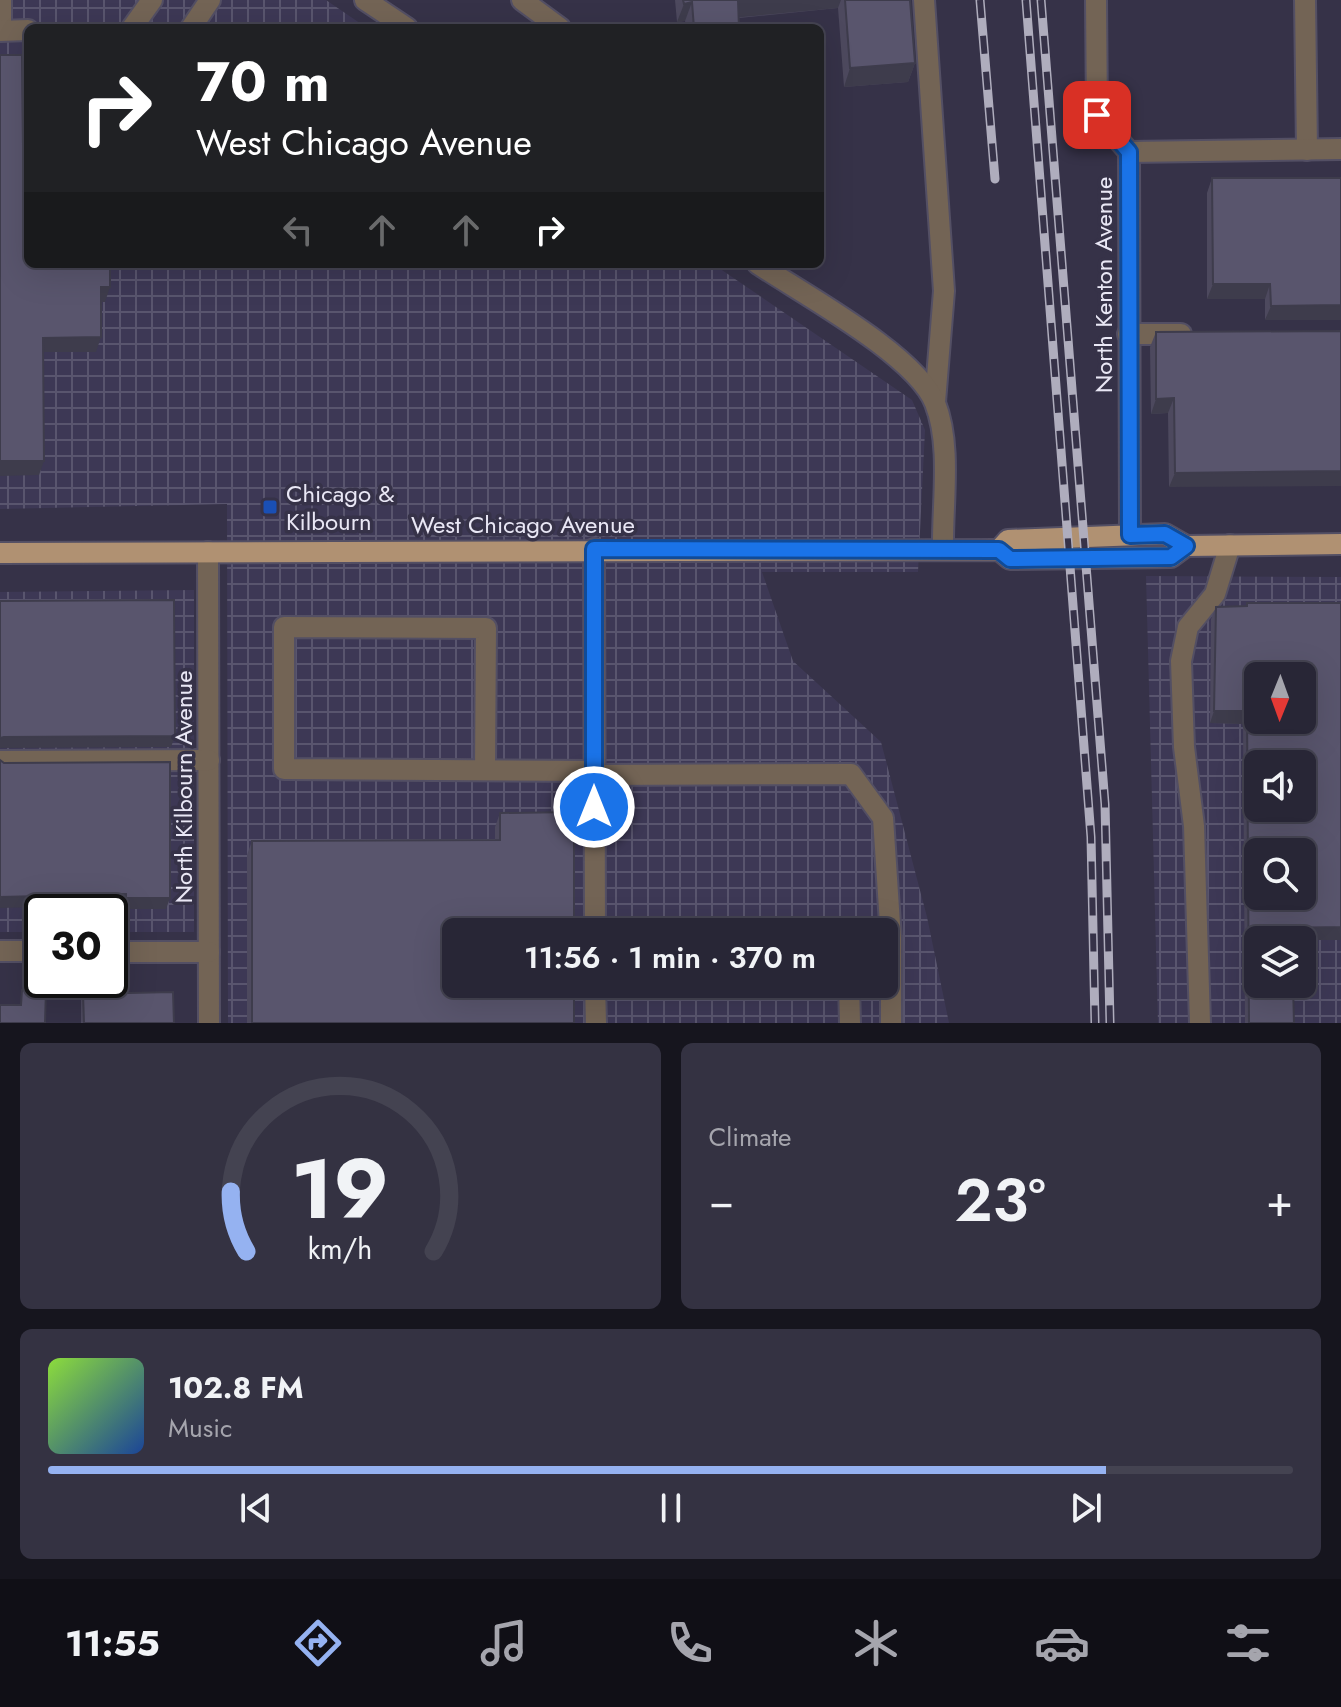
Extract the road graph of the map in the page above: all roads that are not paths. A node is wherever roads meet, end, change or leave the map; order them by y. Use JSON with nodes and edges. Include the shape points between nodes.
{"nodes":[{"id":1,"x":1,"y":0,"type":"edge"},
{"id":2,"x":152,"y":0,"type":"edge"},
{"id":3,"x":210,"y":0,"type":"edge"},
{"id":4,"x":365,"y":0,"type":"edge"},
{"id":5,"x":522,"y":0,"type":"edge"},
{"id":6,"x":924,"y":0,"type":"edge"},
{"id":7,"x":1096,"y":0,"type":"edge"},
{"id":8,"x":1305,"y":0,"type":"edge"},
{"id":9,"x":135,"y":24,"type":"edge"},
{"id":10,"x":194,"y":24,"type":"edge"},
{"id":11,"x":401,"y":24,"type":"edge"},
{"id":12,"x":555,"y":24,"type":"edge"},
{"id":13,"x":1,"y":30,"type":"edge"},
{"id":14,"x":24,"y":30,"type":"edge"},
{"id":15,"x":1341,"y":149,"type":"edge"},
{"id":16,"x":1307,"y":150,"type":"junction"},
{"id":17,"x":1129,"y":152,"type":"junction"},
{"id":18,"x":764,"y":268,"type":"edge"},
{"id":19,"x":1128,"y":334,"type":"junction"},
{"id":20,"x":1204,"y":334,"type":"edge"},
{"id":21,"x":935,"y":402,"type":"junction"},
{"id":22,"x":1130,"y":535,"type":"junction"},
{"id":23,"x":1341,"y":544,"type":"edge"},
{"id":24,"x":1230,"y":545,"type":"junction"},
{"id":25,"x":1186,"y":546,"type":"junction"},
{"id":26,"x":594,"y":549,"type":"junction"},
{"id":27,"x":943,"y":550,"type":"junction"},
{"id":28,"x":999,"y":550,"type":"junction"},
{"id":29,"x":208,"y":552,"type":"junction"},
{"id":30,"x":0,"y":553,"type":"edge"},
{"id":31,"x":209,"y":760,"type":"junction"},
{"id":32,"x":0,"y":761,"type":"edge"},
{"id":33,"x":485,"y":770,"type":"junction"},
{"id":34,"x":594,"y":773,"type":"junction"},
{"id":35,"x":595,"y":918,"type":"edge"},
{"id":36,"x":886,"y":918,"type":"edge"},
{"id":37,"x":0,"y":951,"type":"edge"},
{"id":38,"x":24,"y":951,"type":"edge"},
{"id":39,"x":128,"y":952,"type":"edge"},
{"id":40,"x":209,"y":952,"type":"junction"},
{"id":41,"x":595,"y":998,"type":"edge"},
{"id":42,"x":849,"y":998,"type":"edge"},
{"id":43,"x":890,"y":998,"type":"edge"},
{"id":44,"x":209,"y":1023,"type":"edge"},
{"id":45,"x":596,"y":1023,"type":"edge"},
{"id":46,"x":850,"y":1023,"type":"edge"},
{"id":47,"x":891,"y":1023,"type":"edge"},
{"id":48,"x":1200,"y":1023,"type":"edge"}],
"edges":[{"from":1,"to":13,"type":"street"},
{"from":2,"to":9,"type":"street"},
{"from":3,"to":10,"type":"street"},
{"from":4,"to":11,"type":"street"},
{"from":5,"to":12,"type":"street"},
{"from":6,"to":21,"type":"street","via":[[944,291]]},
{"from":7,"to":17,"type":"street","name":"North Kenton Avenue","via":[[1097,115]]},
{"from":8,"to":16,"type":"street"},
{"from":13,"to":14,"type":"street"},
{"from":15,"to":16,"type":"street"},
{"from":16,"to":17,"type":"street"},
{"from":17,"to":19,"type":"street","name":"North Kenton Avenue"},
{"from":18,"to":21,"type":"street","via":[[894,355]]},
{"from":19,"to":20,"type":"street"},
{"from":19,"to":22,"type":"street","name":"North Kenton Avenue"},
{"from":21,"to":27,"type":"street","via":[[942,457]]},
{"from":22,"to":25,"type":"main road","name":"West Chicago Avenue","via":[[1165,534]]},
{"from":22,"to":28,"type":"main road","name":"West Chicago Avenue","via":[[1008,540]]},
{"from":23,"to":24,"type":"main road","name":"West Chicago Avenue"},
{"from":24,"to":25,"type":"main road","name":"West Chicago Avenue"},
{"from":24,"to":48,"type":"street","via":[[1215,594],[1188,627],[1181,661],[1194,826]]},
{"from":25,"to":28,"type":"main road","name":"West Chicago Avenue","via":[[1171,557],[1010,559]]},
{"from":26,"to":27,"type":"main road","name":"West Chicago Avenue"},
{"from":26,"to":29,"type":"main road","name":"West Chicago Avenue"},
{"from":26,"to":34,"type":"street"},
{"from":27,"to":28,"type":"main road","name":"West Chicago Avenue"},
{"from":29,"to":30,"type":"main road","name":"West Chicago Avenue"},
{"from":29,"to":31,"type":"street","name":"North Kilbourn Avenue"},
{"from":31,"to":32,"type":"street"},
{"from":31,"to":40,"type":"street","name":"North Kilbourn Avenue"},
{"from":33,"to":33,"type":"street","via":[[486,628],[284,627],[284,769]]},
{"from":33,"to":34,"type":"street"},
{"from":34,"to":35,"type":"street"},
{"from":34,"to":36,"type":"street","via":[[851,774],[883,818]]},
{"from":37,"to":38,"type":"street"},
{"from":39,"to":40,"type":"street"},
{"from":40,"to":44,"type":"street","name":"North Kilbourn Avenue"},
{"from":41,"to":45,"type":"street"},
{"from":42,"to":46,"type":"street"},
{"from":43,"to":47,"type":"street"}]}
